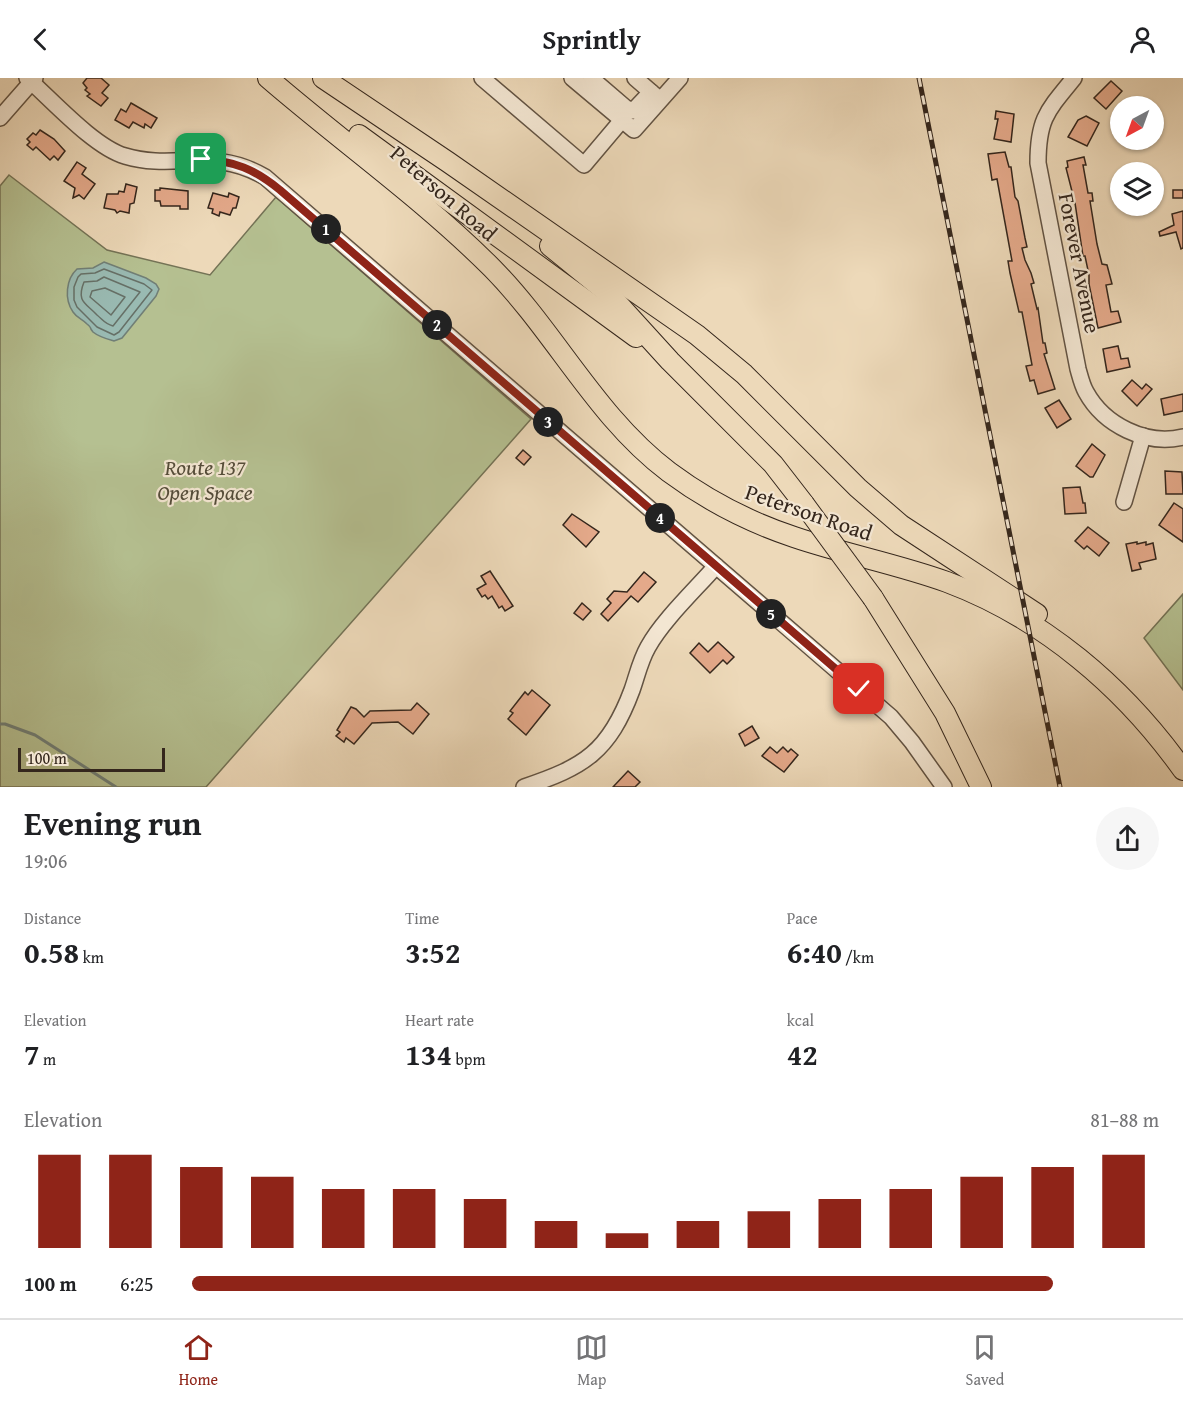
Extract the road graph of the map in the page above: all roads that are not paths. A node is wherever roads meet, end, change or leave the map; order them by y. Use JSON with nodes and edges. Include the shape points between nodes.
{"nodes":[{"id":1,"x":268,"y":78,"type":"edge"},
{"id":2,"x":280,"y":78,"type":"edge"},
{"id":3,"x":322,"y":78,"type":"edge"},
{"id":4,"x":482,"y":78,"type":"edge"},
{"id":5,"x":572,"y":78,"type":"edge"},
{"id":6,"x":591,"y":78,"type":"edge"},
{"id":7,"x":635,"y":78,"type":"edge"},
{"id":8,"x":680,"y":78,"type":"edge"},
{"id":9,"x":1074,"y":78,"type":"edge"},
{"id":10,"x":32,"y":79,"type":"edge"},
{"id":11,"x":656,"y":96,"type":"junction"},
{"id":12,"x":0,"y":118,"type":"edge"},
{"id":13,"x":622,"y":120,"type":"junction"},
{"id":14,"x":670,"y":361,"type":"junction"},
{"id":15,"x":1143,"y":436,"type":"junction"},
{"id":16,"x":1183,"y":437,"type":"edge"},
{"id":17,"x":1124,"y":502,"type":"dead end"},
{"id":18,"x":716,"y":566,"type":"junction"},
{"id":19,"x":1183,"y":750,"type":"edge"},
{"id":20,"x":1183,"y":770,"type":"edge"},
{"id":21,"x":524,"y":787,"type":"edge"},
{"id":22,"x":944,"y":787,"type":"edge"},
{"id":23,"x":981,"y":787,"type":"edge"}],
"edges":[{"from":1,"to":20,"type":"main road","name":"Peterson Road","via":[[413,195],[493,269],[614,420],[668,471],[731,511],[772,529],[947,582],[1028,623],[1112,687],[1138,712]]},
{"from":2,"to":14,"type":"main road","name":"Peterson Road"},
{"from":3,"to":14,"type":"main road","name":"Peterson Road","via":[[553,248],[609,294]]},
{"from":3,"to":19,"type":"main road","name":"Peterson Road","via":[[697,335],[744,374],[858,488],[901,525],[1061,629],[1107,666],[1151,709]]},
{"from":4,"to":13,"type":"street","via":[[584,165]]},
{"from":5,"to":13,"type":"street"},
{"from":6,"to":11,"type":"street","via":[[633,111]]},
{"from":7,"to":11,"type":"street"},
{"from":8,"to":11,"type":"street"},
{"from":9,"to":15,"type":"street","name":"Forever Avenue","via":[[1041,123],[1038,164],[1085,391],[1115,423]]},
{"from":10,"to":12,"type":"street"},
{"from":10,"to":18,"type":"street","via":[[95,139],[125,156],[220,160],[265,177]]},
{"from":11,"to":13,"type":"street","via":[[634,130]]},
{"from":14,"to":23,"type":"main road","bridge":true,"via":[[773,464],[873,598],[945,713]]},
{"from":15,"to":16,"type":"street"},
{"from":15,"to":17,"type":"street"},
{"from":18,"to":21,"type":"street","via":[[648,646],[621,716],[607,738],[574,768]]},
{"from":18,"to":22,"type":"street","via":[[891,717]]}]}
